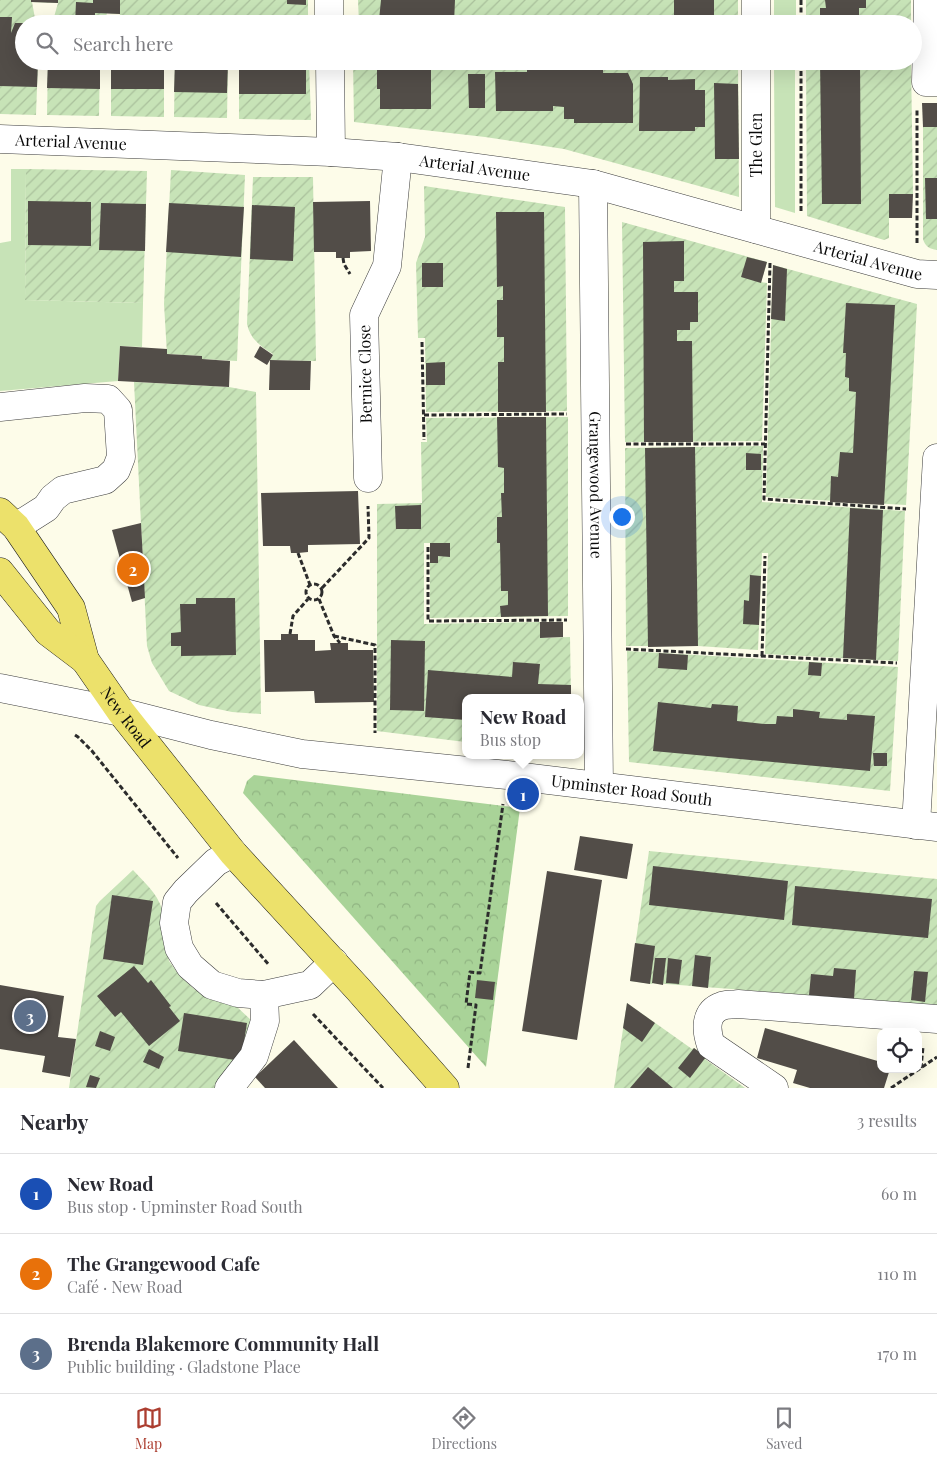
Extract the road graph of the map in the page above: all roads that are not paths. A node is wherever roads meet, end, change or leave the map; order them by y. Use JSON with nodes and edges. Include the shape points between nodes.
{"nodes":[{"id":1,"x":329,"y":0,"type":"edge"},
{"id":2,"x":756,"y":0,"type":"edge"},
{"id":3,"x":928,"y":0,"type":"edge"},
{"id":4,"x":329,"y":15,"type":"edge"},
{"id":5,"x":756,"y":15,"type":"edge"},
{"id":6,"x":330,"y":70,"type":"edge"},
{"id":7,"x":756,"y":70,"type":"edge"},
{"id":8,"x":932,"y":82,"type":"edge"},
{"id":9,"x":0,"y":139,"type":"edge"},
{"id":10,"x":332,"y":152,"type":"junction"},
{"id":11,"x":398,"y":157,"type":"junction"},
{"id":12,"x":592,"y":184,"type":"junction"},
{"id":13,"x":764,"y":231,"type":"junction"},
{"id":14,"x":927,"y":274,"type":"edge"},
{"id":15,"x":0,"y":407,"type":"edge"},
{"id":16,"x":937,"y":458,"type":"edge"},
{"id":17,"x":368,"y":478,"type":"road end"},
{"id":18,"x":8,"y":519,"type":"edge"},
{"id":19,"x":0,"y":572,"type":"edge"},
{"id":20,"x":932,"y":621,"type":"edge"},
{"id":21,"x":85,"y":660,"type":"junction"},
{"id":22,"x":0,"y":688,"type":"edge"},
{"id":23,"x":121,"y":712,"type":"junction"},
{"id":24,"x":599,"y":786,"type":"junction"},
{"id":25,"x":927,"y":826,"type":"edge"},
{"id":26,"x":233,"y":853,"type":"junction"},
{"id":27,"x":334,"y":962,"type":"junction"},
{"id":28,"x":264,"y":995,"type":"junction"},
{"id":29,"x":937,"y":1019,"type":"edge"},
{"id":30,"x":229,"y":1088,"type":"edge"},
{"id":31,"x":446,"y":1088,"type":"edge"},
{"id":32,"x":774,"y":1088,"type":"edge"}],
"edges":[{"from":1,"to":4,"type":"street"},
{"from":2,"to":5,"type":"street"},
{"from":3,"to":8,"type":"street"},
{"from":6,"to":10,"type":"street"},
{"from":7,"to":13,"type":"street","name":"The Glen"},
{"from":9,"to":10,"type":"street","name":"Arterial Avenue"},
{"from":10,"to":11,"type":"street","name":"Arterial Avenue"},
{"from":11,"to":12,"type":"street","name":"Arterial Avenue"},
{"from":11,"to":17,"type":"street","name":"Bernice Close","via":[[388,266],[364,315]]},
{"from":12,"to":13,"type":"street","name":"Arterial Avenue"},
{"from":12,"to":24,"type":"street","name":"Grangewood Avenue"},
{"from":13,"to":14,"type":"street","name":"Arterial Avenue"},
{"from":15,"to":18,"type":"street","via":[[85,398],[108,399],[118,410],[121,457],[116,470],[105,480],[63,490],[52,498],[46,508]]},
{"from":16,"to":20,"type":"street"},
{"from":18,"to":21,"type":"main road","name":"New Road","via":[[71,608]]},
{"from":19,"to":21,"type":"main road","name":"New Road","via":[[48,632]]},
{"from":20,"to":25,"type":"street","via":[[925,665]]},
{"from":21,"to":23,"type":"main road","name":"New Road"},
{"from":22,"to":23,"type":"street","name":"Upminster Road South"},
{"from":23,"to":24,"type":"street","name":"Upminster Road South","via":[[302,754]]},
{"from":23,"to":26,"type":"main road","name":"New Road"},
{"from":24,"to":25,"type":"street","name":"Upminster Road South"},
{"from":26,"to":27,"type":"main road","name":"New Road"},
{"from":26,"to":28,"type":"street","via":[[216,862],[177,902],[174,923],[179,948],[190,966],[212,985],[238,993]]},
{"from":27,"to":28,"type":"street","via":[[310,985]]},
{"from":27,"to":31,"type":"main road","name":"New Road"},
{"from":28,"to":30,"type":"street","via":[[265,1021],[254,1056]]},
{"from":29,"to":32,"type":"street","via":[[738,1004],[722,1006],[714,1011],[708,1020],[707,1034],[711,1045]]}]}
